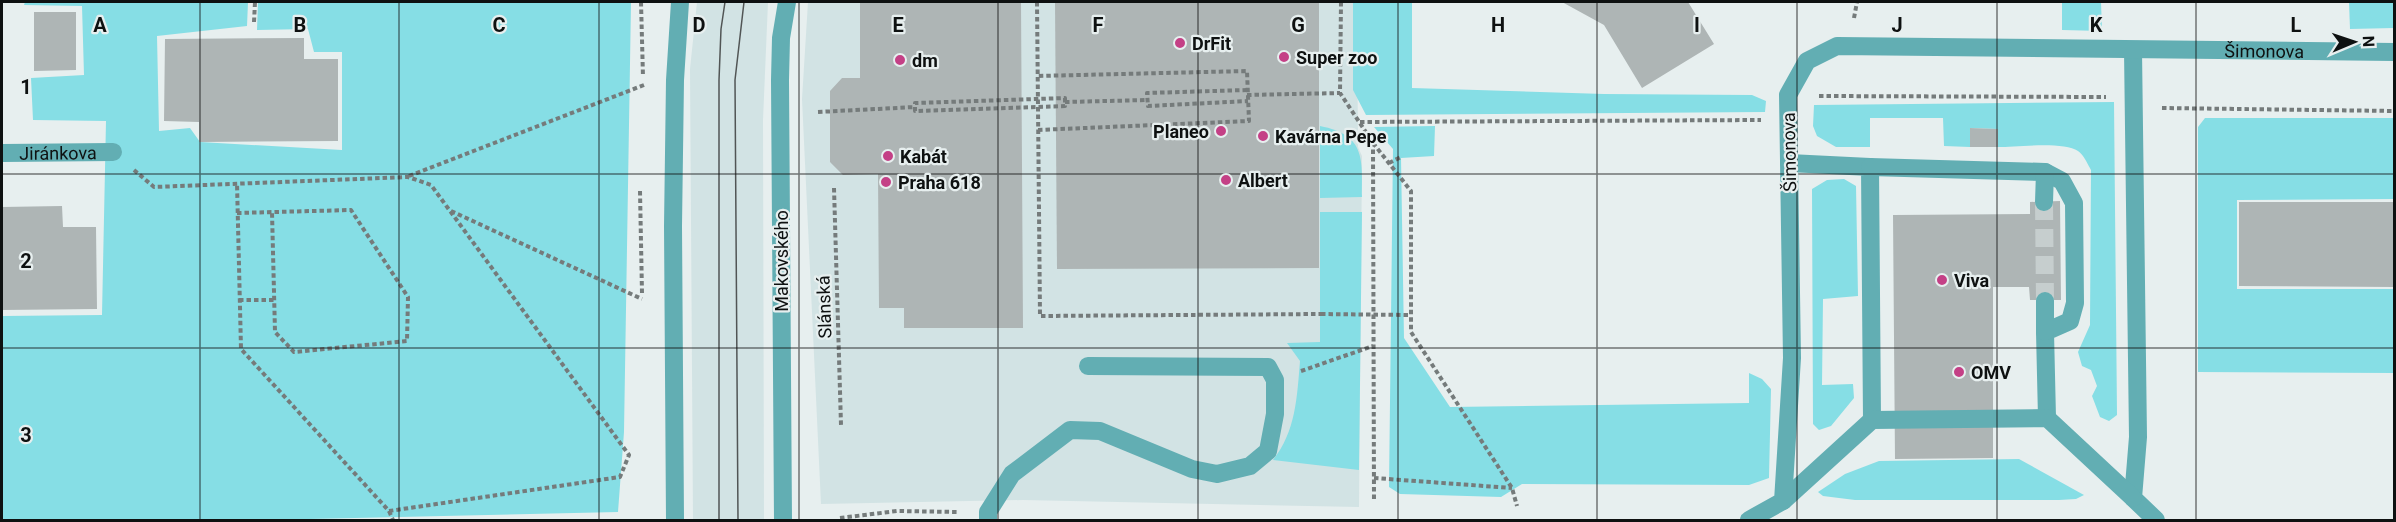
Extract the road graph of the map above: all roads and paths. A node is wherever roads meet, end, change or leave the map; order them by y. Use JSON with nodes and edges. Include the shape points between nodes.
{"nodes":[{"id":1,"x":255,"y":2,"type":"edge"},
{"id":2,"x":641,"y":2,"type":"edge"},
{"id":3,"x":680,"y":2,"type":"edge"},
{"id":4,"x":787,"y":2,"type":"edge"},
{"id":5,"x":1037,"y":2,"type":"edge"},
{"id":6,"x":1341,"y":2,"type":"edge"},
{"id":7,"x":1857,"y":2,"type":"edge"},
{"id":8,"x":254,"y":22,"type":"dead end"},
{"id":9,"x":1852,"y":27,"type":"dead end"},
{"id":10,"x":2133,"y":50,"type":"junction"},
{"id":11,"x":2394,"y":52,"type":"edge"},
{"id":12,"x":1038,"y":76,"type":"junction"},
{"id":13,"x":1247,"y":92,"type":"junction"},
{"id":14,"x":1340,"y":93,"type":"junction"},
{"id":15,"x":1812,"y":96,"type":"dead end"},
{"id":16,"x":2134,"y":97,"type":"junction"},
{"id":17,"x":1148,"y":100,"type":"junction"},
{"id":18,"x":1248,"y":101,"type":"junction"},
{"id":19,"x":1065,"y":102,"type":"junction"},
{"id":20,"x":915,"y":107,"type":"junction"},
{"id":21,"x":2394,"y":111,"type":"edge"},
{"id":22,"x":818,"y":112,"type":"dead end"},
{"id":23,"x":1764,"y":120,"type":"dead end"},
{"id":24,"x":1359,"y":122,"type":"junction"},
{"id":25,"x":1038,"y":130,"type":"junction"},
{"id":26,"x":1373,"y":143,"type":"junction"},
{"id":27,"x":113,"y":152,"type":"joint"},
{"id":28,"x":2,"y":153,"type":"edge"},
{"id":29,"x":1401,"y":157,"type":"dead end"},
{"id":30,"x":1389,"y":163,"type":"junction"},
{"id":31,"x":1789,"y":163,"type":"junction"},
{"id":32,"x":1870,"y":167,"type":"junction"},
{"id":33,"x":2045,"y":172,"type":"junction"},
{"id":34,"x":408,"y":177,"type":"junction"},
{"id":35,"x":237,"y":183,"type":"junction"},
{"id":36,"x":834,"y":188,"type":"dead end"},
{"id":37,"x":640,"y":191,"type":"dead end"},
{"id":38,"x":2044,"y":202,"type":"tunnel mouth"},
{"id":39,"x":450,"y":211,"type":"junction"},
{"id":40,"x":272,"y":212,"type":"junction"},
{"id":41,"x":237,"y":213,"type":"junction"},
{"id":42,"x":642,"y":299,"type":"junction"},
{"id":43,"x":239,"y":300,"type":"junction"},
{"id":44,"x":274,"y":300,"type":"junction"},
{"id":45,"x":2045,"y":301,"type":"tunnel mouth"},
{"id":46,"x":642,"y":310,"type":"dead end"},
{"id":47,"x":1411,"y":315,"type":"junction"},
{"id":48,"x":2045,"y":332,"type":"junction"},
{"id":49,"x":1373,"y":346,"type":"junction"},
{"id":50,"x":1088,"y":366,"type":"dead end"},
{"id":51,"x":1275,"y":380,"type":"junction"},
{"id":52,"x":2048,"y":418,"type":"junction"},
{"id":53,"x":1872,"y":420,"type":"junction"},
{"id":54,"x":841,"y":426,"type":"dead end"},
{"id":55,"x":1374,"y":478,"type":"junction"},
{"id":56,"x":1512,"y":488,"type":"junction"},
{"id":57,"x":2133,"y":498,"type":"junction"},
{"id":58,"x":1374,"y":501,"type":"dead end"},
{"id":59,"x":1783,"y":501,"type":"junction"},
{"id":60,"x":1517,"y":506,"type":"dead end"},
{"id":61,"x":389,"y":512,"type":"junction"},
{"id":62,"x":963,"y":512,"type":"dead end"},
{"id":63,"x":840,"y":518,"type":"dead end"},
{"id":64,"x":393,"y":520,"type":"edge"},
{"id":65,"x":675,"y":520,"type":"edge"},
{"id":66,"x":783,"y":520,"type":"edge"},
{"id":67,"x":988,"y":520,"type":"edge"},
{"id":68,"x":1749,"y":520,"type":"edge"},
{"id":69,"x":2156,"y":520,"type":"edge"}],
"edges":[{"from":1,"to":8,"type":"path"},
{"from":2,"to":34,"type":"path","via":[[644,86]]},
{"from":3,"to":65,"type":"street","via":[[673,226]]},
{"from":4,"to":66,"type":"street","name":"Makovského","via":[[780,80]]},
{"from":5,"to":12,"type":"path"},
{"from":6,"to":14,"type":"path"},
{"from":7,"to":9,"type":"path"},
{"from":10,"to":11,"type":"street","name":"Šimonova"},
{"from":10,"to":16,"type":"street"},
{"from":10,"to":31,"type":"street","name":"Šimonova","via":[[1837,46],[1807,61],[1788,95]]},
{"from":12,"to":13,"type":"path","via":[[1247,71]]},
{"from":12,"to":25,"type":"path"},
{"from":13,"to":14,"type":"path"},
{"from":13,"to":17,"type":"path","via":[[1147,93]]},
{"from":13,"to":18,"type":"path"},
{"from":14,"to":24,"type":"path"},
{"from":15,"to":16,"type":"path"},
{"from":16,"to":21,"type":"path","via":[[2167,110]]},
{"from":16,"to":57,"type":"street","via":[[2138,437]]},
{"from":17,"to":18,"type":"path","via":[[1148,106]]},
{"from":17,"to":19,"type":"path"},
{"from":18,"to":25,"type":"path","via":[[1249,121]]},
{"from":19,"to":20,"type":"path"},
{"from":19,"to":20,"type":"path"},
{"from":20,"to":22,"type":"path"},
{"from":23,"to":24,"type":"path"},
{"from":24,"to":26,"type":"path"},
{"from":25,"to":47,"type":"path","bridge":true,"via":[[1040,316]]},
{"from":26,"to":30,"type":"path"},
{"from":26,"to":49,"type":"path"},
{"from":27,"to":28,"type":"street","name":"Jiránkova"},
{"from":27,"to":35,"type":"path","via":[[154,187]]},
{"from":29,"to":30,"type":"path"},
{"from":30,"to":47,"type":"path","via":[[1412,191]]},
{"from":31,"to":32,"type":"street"},
{"from":31,"to":59,"type":"street","name":"Šimonova","via":[[1792,358]]},
{"from":32,"to":33,"type":"street"},
{"from":32,"to":53,"type":"street"},
{"from":33,"to":38,"type":"street"},
{"from":33,"to":48,"type":"street","via":[[2062,180],[2074,203],[2075,292],[2070,321]]},
{"from":34,"to":35,"type":"path"},
{"from":34,"to":39,"type":"path","via":[[431,185]]},
{"from":35,"to":41,"type":"path"},
{"from":36,"to":54,"type":"path","name":"Slánská"},
{"from":37,"to":42,"type":"path"},
{"from":39,"to":42,"type":"path"},
{"from":39,"to":61,"type":"path","via":[[629,455],[620,477]]},
{"from":40,"to":41,"type":"path"},
{"from":40,"to":44,"type":"path"},
{"from":40,"to":44,"type":"path","via":[[351,210],[408,297],[407,340],[294,352],[275,332]]},
{"from":41,"to":43,"type":"path"},
{"from":42,"to":46,"type":"path"},
{"from":43,"to":44,"type":"path"},
{"from":43,"to":61,"type":"path","via":[[241,349]]},
{"from":45,"to":48,"type":"street"},
{"from":47,"to":56,"type":"path","via":[[1411,332]]},
{"from":48,"to":52,"type":"street"},
{"from":49,"to":51,"type":"path"},
{"from":49,"to":55,"type":"path"},
{"from":50,"to":51,"type":"street","via":[[1268,368]]},
{"from":51,"to":67,"type":"street","via":[[1275,414],[1268,451],[1250,466],[1217,474],[1192,470],[1100,431],[1070,430],[1012,474],[988,512]]},
{"from":52,"to":53,"type":"street"},
{"from":52,"to":57,"type":"street"},
{"from":53,"to":59,"type":"street"},
{"from":55,"to":56,"type":"path"},
{"from":55,"to":58,"type":"path"},
{"from":56,"to":60,"type":"path"},
{"from":57,"to":69,"type":"street"},
{"from":59,"to":68,"type":"street"},
{"from":61,"to":64,"type":"path"},
{"from":62,"to":63,"type":"path","via":[[897,511]]}]}
